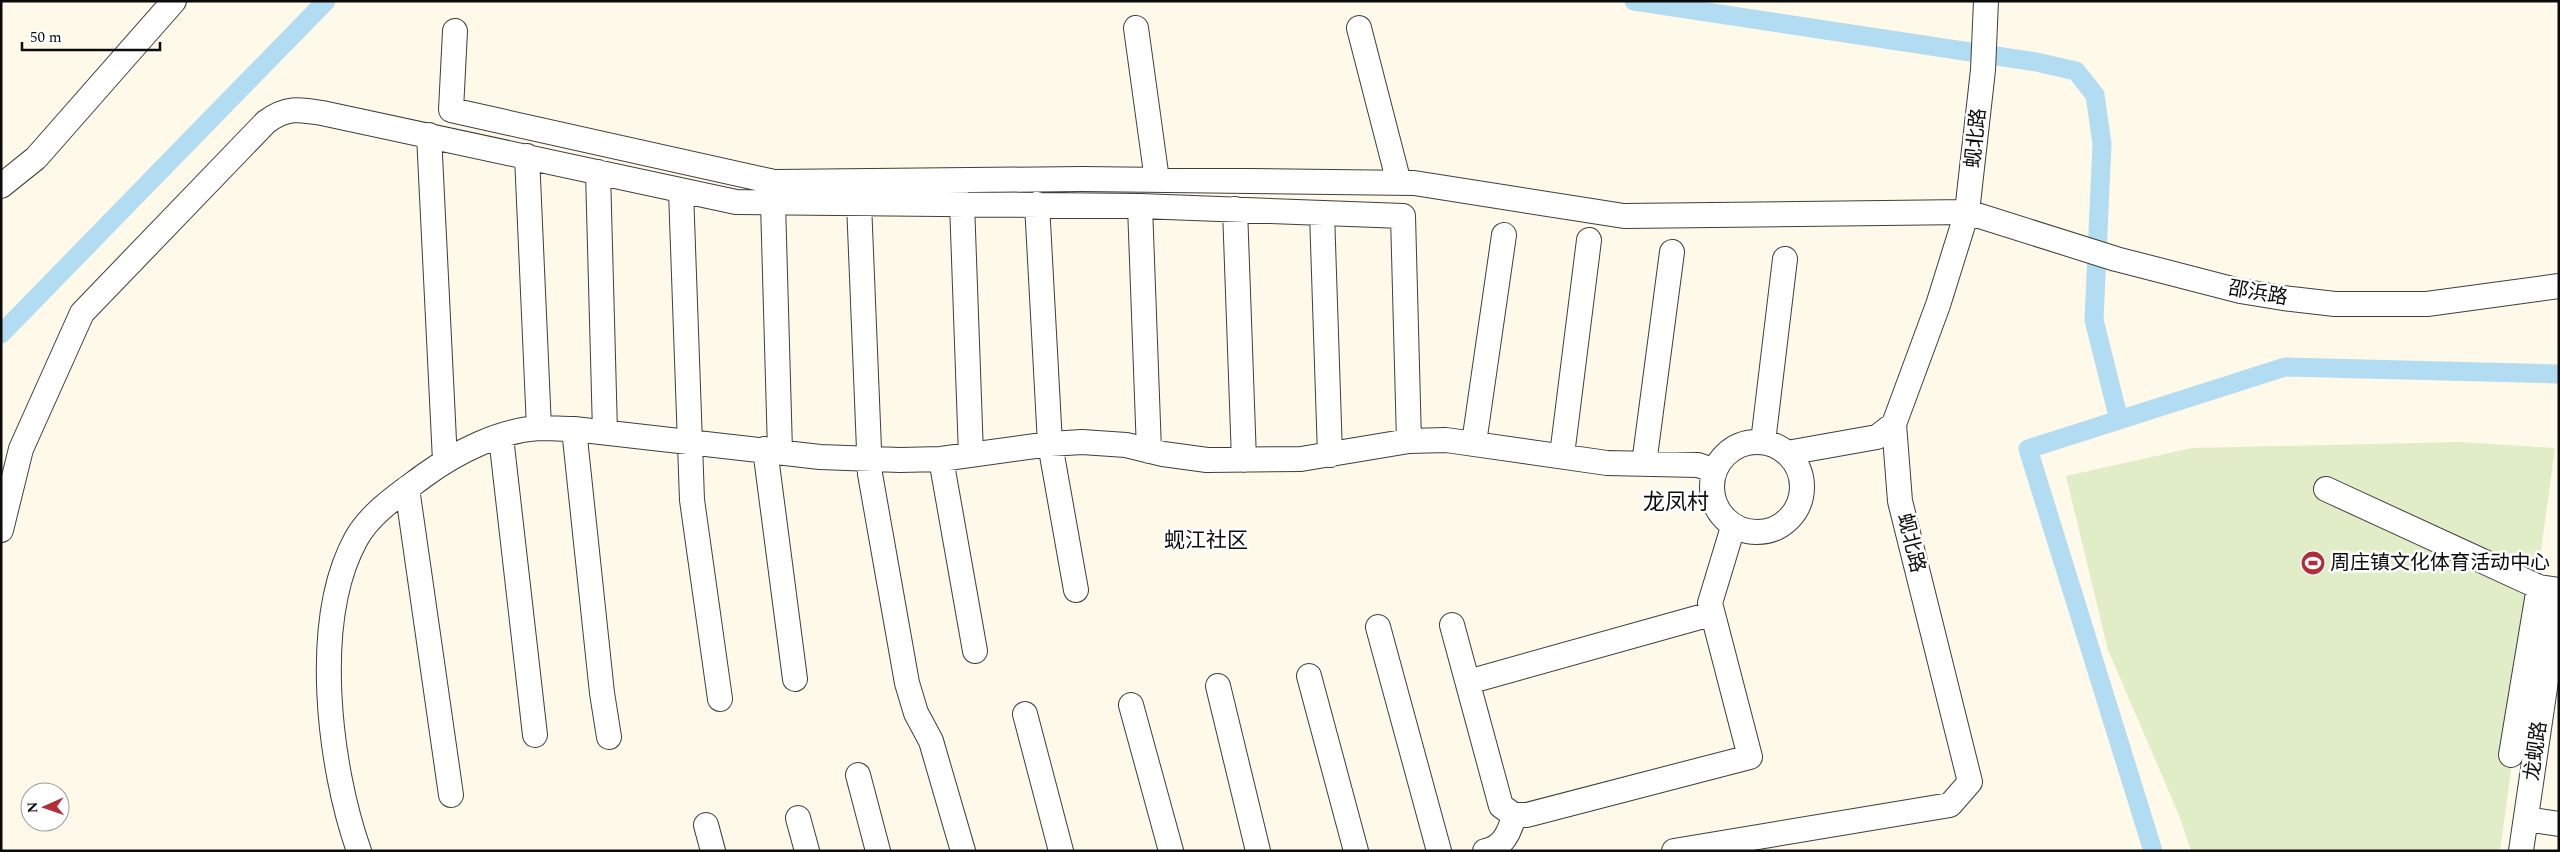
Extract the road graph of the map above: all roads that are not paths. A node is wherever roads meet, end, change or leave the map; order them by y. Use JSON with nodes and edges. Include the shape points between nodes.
{"nodes":[{"id":1,"x":174,"y":1,"type":"edge"},
{"id":2,"x":1986,"y":1,"type":"edge"},
{"id":3,"x":1136,"y":28,"type":"dead end"},
{"id":4,"x":1359,"y":28,"type":"dead end"},
{"id":5,"x":455,"y":31,"type":"dead end"},
{"id":6,"x":429,"y":135,"type":"junction"},
{"id":7,"x":527,"y":156,"type":"junction"},
{"id":8,"x":598,"y":172,"type":"junction"},
{"id":9,"x":1156,"y":180,"type":"junction"},
{"id":10,"x":1400,"y":183,"type":"junction"},
{"id":11,"x":1,"y":186,"type":"edge"},
{"id":12,"x":681,"y":191,"type":"junction"},
{"id":13,"x":772,"y":203,"type":"junction"},
{"id":14,"x":859,"y":203,"type":"junction"},
{"id":15,"x":962,"y":203,"type":"junction"},
{"id":16,"x":1037,"y":204,"type":"junction"},
{"id":17,"x":1140,"y":206,"type":"junction"},
{"id":18,"x":1234,"y":209,"type":"junction"},
{"id":19,"x":1967,"y":212,"type":"junction"},
{"id":20,"x":1322,"y":213,"type":"junction"},
{"id":21,"x":1504,"y":235,"type":"dead end"},
{"id":22,"x":1589,"y":240,"type":"dead end"},
{"id":23,"x":1672,"y":252,"type":"dead end"},
{"id":24,"x":1785,"y":259,"type":"dead end"},
{"id":25,"x":2559,"y":286,"type":"edge"},
{"id":26,"x":1894,"y":424,"type":"junction"},
{"id":27,"x":539,"y":428,"type":"junction"},
{"id":28,"x":574,"y":429,"type":"junction"},
{"id":29,"x":606,"y":432,"type":"junction"},
{"id":30,"x":501,"y":437,"type":"junction"},
{"id":31,"x":690,"y":440,"type":"junction"},
{"id":32,"x":1409,"y":441,"type":"junction"},
{"id":33,"x":1762,"y":442,"type":"junction"},
{"id":34,"x":1474,"y":443,"type":"junction"},
{"id":35,"x":1050,"y":444,"type":"junction"},
{"id":36,"x":772,"y":450,"type":"junction"},
{"id":37,"x":1149,"y":451,"type":"junction"},
{"id":38,"x":1787,"y":453,"type":"junction"},
{"id":39,"x":971,"y":455,"type":"junction"},
{"id":40,"x":1330,"y":455,"type":"junction"},
{"id":41,"x":1562,"y":455,"type":"junction"},
{"id":42,"x":869,"y":458,"type":"junction"},
{"id":43,"x":941,"y":459,"type":"junction"},
{"id":44,"x":1244,"y":460,"type":"junction"},
{"id":45,"x":445,"y":461,"type":"junction"},
{"id":46,"x":1644,"y":464,"type":"junction"},
{"id":47,"x":1715,"y":471,"type":"junction"},
{"id":48,"x":407,"y":488,"type":"junction"},
{"id":49,"x":2326,"y":489,"type":"dead end"},
{"id":50,"x":1733,"y":527,"type":"junction"},
{"id":51,"x":1,"y":530,"type":"edge"},
{"id":52,"x":1076,"y":590,"type":"dead end"},
{"id":53,"x":2552,"y":590,"type":"edge"},
{"id":54,"x":1711,"y":614,"type":"junction"},
{"id":55,"x":1452,"y":624,"type":"dead end"},
{"id":56,"x":1378,"y":627,"type":"dead end"},
{"id":57,"x":975,"y":651,"type":"dead end"},
{"id":58,"x":1309,"y":676,"type":"dead end"},
{"id":59,"x":795,"y":679,"type":"dead end"},
{"id":60,"x":1468,"y":682,"type":"junction"},
{"id":61,"x":1218,"y":686,"type":"dead end"},
{"id":62,"x":720,"y":699,"type":"dead end"},
{"id":63,"x":1132,"y":705,"type":"dead end"},
{"id":64,"x":1025,"y":714,"type":"dead end"},
{"id":65,"x":535,"y":735,"type":"dead end"},
{"id":66,"x":609,"y":738,"type":"dead end"},
{"id":67,"x":2511,"y":755,"type":"dead end"},
{"id":68,"x":858,"y":774,"type":"dead end"},
{"id":69,"x":451,"y":795,"type":"dead end"},
{"id":70,"x":1514,"y":816,"type":"junction"},
{"id":71,"x":798,"y":818,"type":"dead end"},
{"id":72,"x":2526,"y":819,"type":"junction"},
{"id":73,"x":2559,"y":824,"type":"edge"},
{"id":74,"x":706,"y":825,"type":"dead end"},
{"id":75,"x":1739,"y":845,"type":"edge"},
{"id":76,"x":359,"y":851,"type":"edge"},
{"id":77,"x":713,"y":851,"type":"edge"},
{"id":78,"x":807,"y":851,"type":"edge"},
{"id":79,"x":878,"y":851,"type":"edge"},
{"id":80,"x":963,"y":851,"type":"edge"},
{"id":81,"x":1061,"y":851,"type":"edge"},
{"id":82,"x":1171,"y":851,"type":"edge"},
{"id":83,"x":1258,"y":851,"type":"edge"},
{"id":84,"x":1356,"y":851,"type":"edge"},
{"id":85,"x":1439,"y":851,"type":"edge"},
{"id":86,"x":1485,"y":851,"type":"edge"},
{"id":87,"x":1674,"y":851,"type":"edge"},
{"id":88,"x":2521,"y":851,"type":"edge"}],
"edges":[{"from":1,"to":11,"type":"street","via":[[36,158]]},
{"from":2,"to":19,"type":"street","name":"蚬北路"},
{"from":3,"to":9,"type":"street"},
{"from":4,"to":10,"type":"street"},
{"from":5,"to":9,"type":"street","name":"邵浜路","via":[[451,110],[774,182]]},
{"from":6,"to":7,"type":"street"},
{"from":6,"to":45,"type":"street"},
{"from":6,"to":51,"type":"street","via":[[303,110],[280,112],[266,122],[82,313],[20,449]]},
{"from":7,"to":8,"type":"street"},
{"from":7,"to":27,"type":"street"},
{"from":8,"to":12,"type":"street"},
{"from":8,"to":29,"type":"street"},
{"from":9,"to":10,"type":"street","name":"邵浜路"},
{"from":10,"to":19,"type":"street","name":"邵浜路","via":[[1624,216]]},
{"from":12,"to":13,"type":"street","via":[[730,201]]},
{"from":12,"to":31,"type":"street"},
{"from":13,"to":14,"type":"street"},
{"from":13,"to":36,"type":"street"},
{"from":14,"to":15,"type":"street"},
{"from":14,"to":42,"type":"street"},
{"from":15,"to":16,"type":"street"},
{"from":15,"to":39,"type":"street"},
{"from":16,"to":17,"type":"street"},
{"from":16,"to":35,"type":"street"},
{"from":17,"to":18,"type":"street"},
{"from":17,"to":37,"type":"street"},
{"from":18,"to":20,"type":"street"},
{"from":18,"to":44,"type":"street"},
{"from":19,"to":25,"type":"street","name":"邵浜路","via":[[2116,259],[2240,292],[2335,304],[2426,304]]},
{"from":19,"to":26,"type":"street","name":"蚬北路","via":[[1938,305]]},
{"from":20,"to":32,"type":"street","via":[[1403,216]]},
{"from":20,"to":40,"type":"street"},
{"from":21,"to":34,"type":"street"},
{"from":22,"to":41,"type":"street"},
{"from":23,"to":46,"type":"street"},
{"from":24,"to":33,"type":"street"},
{"from":26,"to":38,"type":"street","via":[[1876,437]]},
{"from":26,"to":75,"type":"street","name":"蚬北路","via":[[1900,501],[1970,782],[1950,805]]},
{"from":27,"to":28,"type":"street"},
{"from":27,"to":30,"type":"street"},
{"from":28,"to":29,"type":"street"},
{"from":28,"to":66,"type":"street"},
{"from":29,"to":31,"type":"street"},
{"from":30,"to":45,"type":"street"},
{"from":30,"to":65,"type":"street"},
{"from":31,"to":36,"type":"street"},
{"from":31,"to":62,"type":"street","via":[[692,500]]},
{"from":32,"to":34,"type":"street"},
{"from":32,"to":40,"type":"street"},
{"from":33,"to":38,"type":"street","via":[[1771,443]]},
{"from":33,"to":47,"type":"street","via":[[1752,441],[1734,447],[1720,460]]},
{"from":34,"to":41,"type":"street"},
{"from":35,"to":37,"type":"street","via":[[1104,442]]},
{"from":35,"to":39,"type":"street"},
{"from":35,"to":52,"type":"street"},
{"from":36,"to":42,"type":"street","via":[[820,457]]},
{"from":36,"to":59,"type":"street"},
{"from":37,"to":44,"type":"street","via":[[1207,460]]},
{"from":38,"to":50,"type":"street","via":[[1798,469],[1802,488],[1798,506],[1787,521],[1770,531],[1751,533]]},
{"from":39,"to":43,"type":"street"},
{"from":40,"to":44,"type":"street"},
{"from":41,"to":46,"type":"street"},
{"from":42,"to":43,"type":"street"},
{"from":42,"to":80,"type":"street","via":[[907,683],[916,713],[932,741]]},
{"from":43,"to":57,"type":"street"},
{"from":45,"to":48,"type":"street"},
{"from":46,"to":47,"type":"street","via":[[1698,465]]},
{"from":47,"to":50,"type":"street","via":[[1712,496],[1719,514]]},
{"from":48,"to":69,"type":"street"},
{"from":48,"to":76,"type":"street","via":[[380,509],[357,538],[346,564],[331,631],[332,713],[339,771],[346,814]]},
{"from":49,"to":53,"type":"street"},
{"from":50,"to":54,"type":"street","via":[[1710,603]]},
{"from":53,"to":67,"type":"street"},
{"from":53,"to":72,"type":"street","name":"龙蚬路"},
{"from":54,"to":60,"type":"street"},
{"from":54,"to":70,"type":"street","via":[[1750,757]]},
{"from":55,"to":60,"type":"street"},
{"from":56,"to":85,"type":"street"},
{"from":58,"to":84,"type":"street"},
{"from":60,"to":70,"type":"street","via":[[1501,806]]},
{"from":61,"to":83,"type":"street"},
{"from":63,"to":82,"type":"street"},
{"from":64,"to":81,"type":"street"},
{"from":68,"to":79,"type":"street"},
{"from":70,"to":86,"type":"street","via":[[1511,830],[1502,843]]},
{"from":71,"to":78,"type":"street"},
{"from":72,"to":73,"type":"street"},
{"from":72,"to":88,"type":"street","name":"龙蚬路"},
{"from":74,"to":77,"type":"street"},
{"from":75,"to":87,"type":"street","name":"蚬北路"}]}
